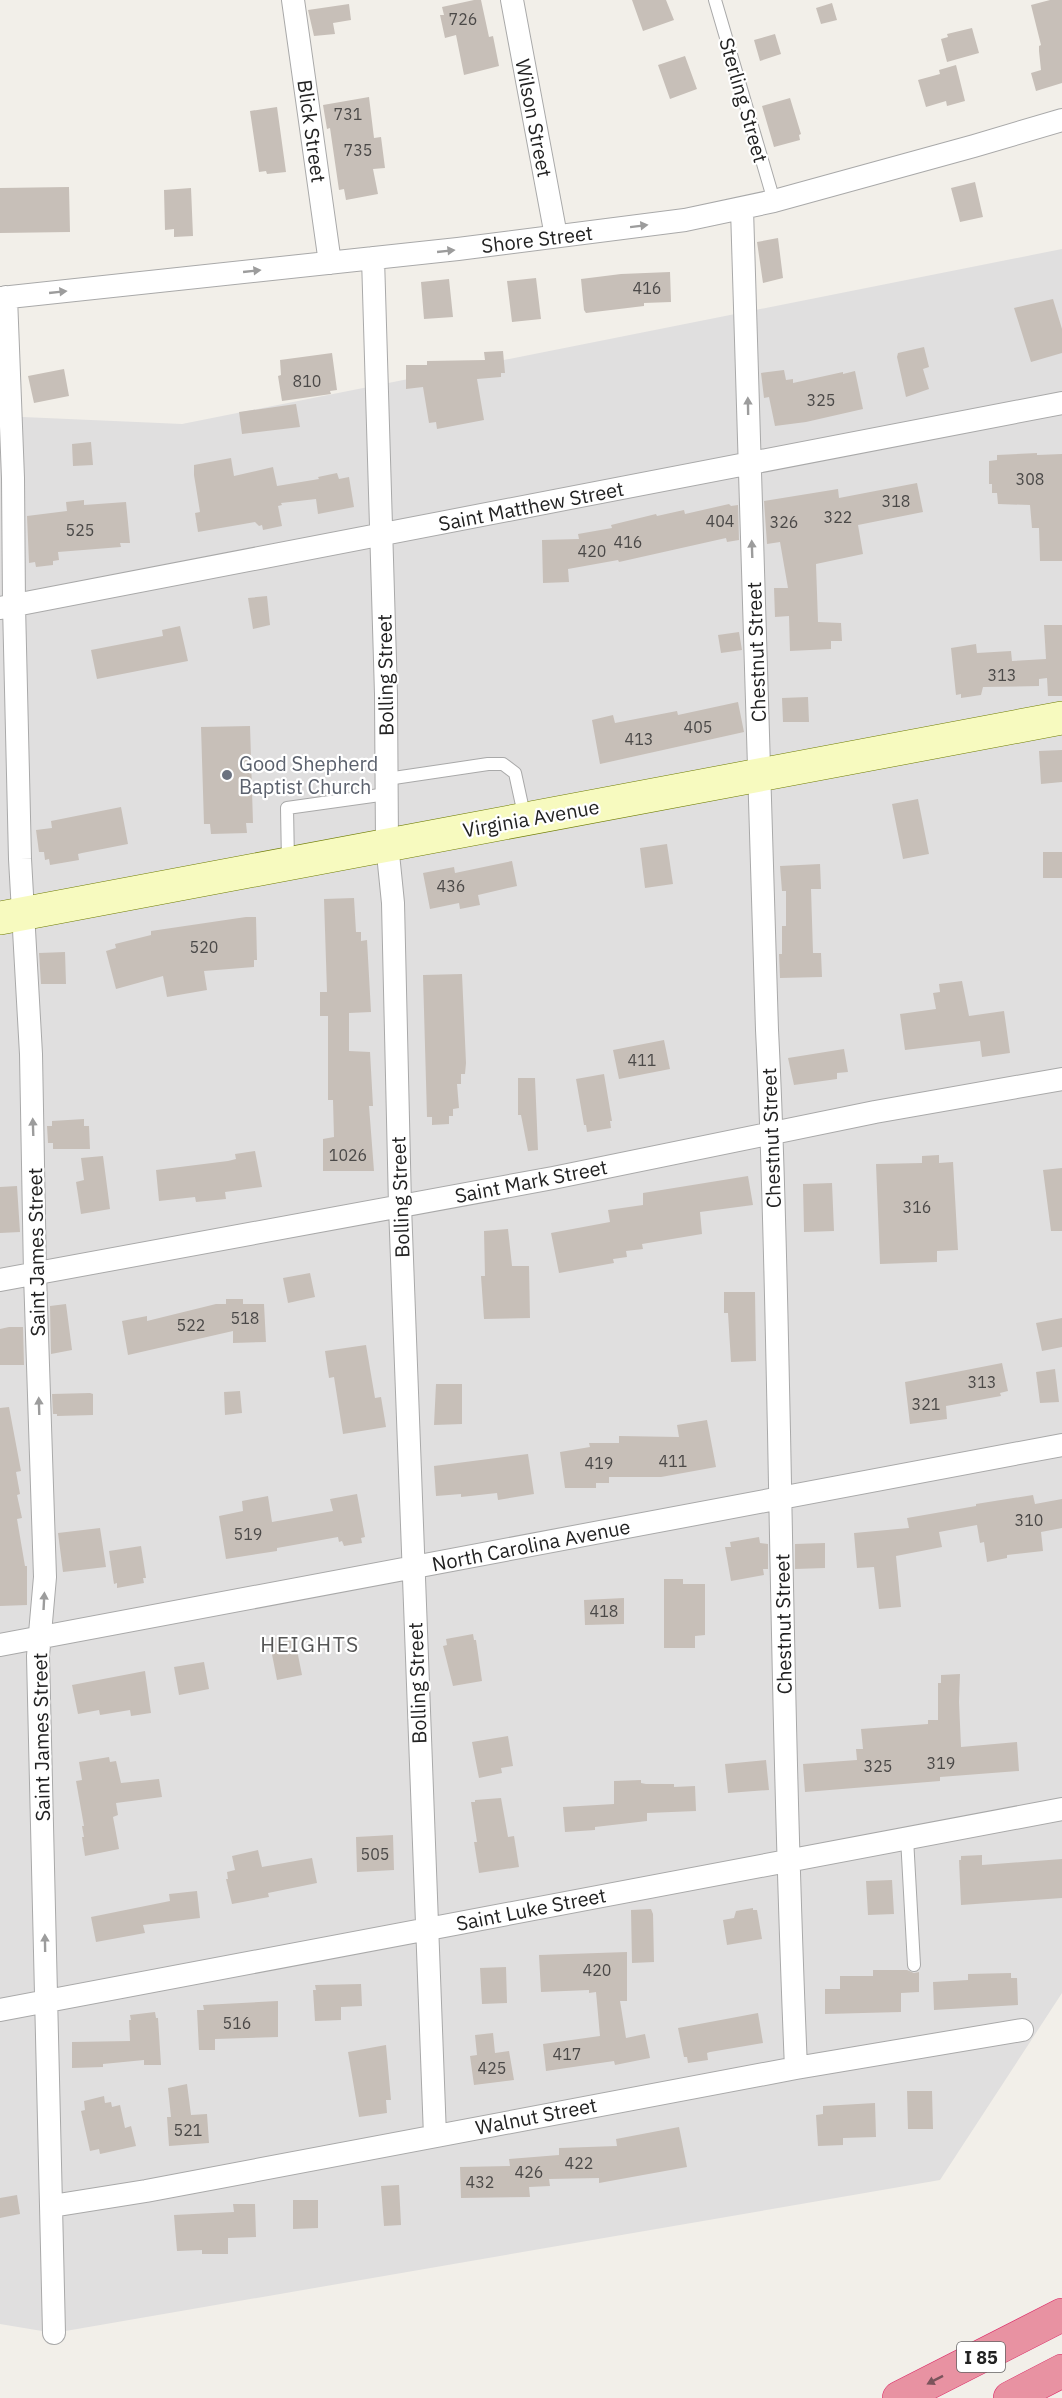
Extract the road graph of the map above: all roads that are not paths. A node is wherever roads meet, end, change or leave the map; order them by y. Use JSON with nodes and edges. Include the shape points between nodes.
{"nodes":[{"id":1,"x":292,"y":0,"type":"edge"},
{"id":2,"x":512,"y":0,"type":"edge"},
{"id":3,"x":715,"y":0,"type":"edge"},
{"id":4,"x":1062,"y":120,"type":"edge"},
{"id":5,"x":774,"y":201,"type":"junction"},
{"id":6,"x":742,"y":208,"type":"junction"},
{"id":7,"x":556,"y":236,"type":"junction"},
{"id":8,"x":373,"y":258,"type":"junction"},
{"id":9,"x":330,"y":263,"type":"junction"},
{"id":10,"x":3,"y":298,"type":"edge"},
{"id":11,"x":1062,"y":403,"type":"edge"},
{"id":12,"x":750,"y":465,"type":"junction"},
{"id":13,"x":7,"y":502,"type":"edge"},
{"id":14,"x":381,"y":535,"type":"junction"},
{"id":15,"x":7,"y":606,"type":"edge"},
{"id":16,"x":1062,"y":718,"type":"edge"},
{"id":17,"x":760,"y":775,"type":"junction"},
{"id":18,"x":387,"y":786,"type":"junction"},
{"id":19,"x":525,"y":819,"type":"junction"},
{"id":20,"x":387,"y":844,"type":"junction"},
{"id":21,"x":288,"y":863,"type":"junction"},
{"id":22,"x":12,"y":916,"type":"edge"},
{"id":23,"x":1062,"y":1079,"type":"edge"},
{"id":24,"x":773,"y":1133,"type":"junction"},
{"id":25,"x":400,"y":1206,"type":"junction"},
{"id":26,"x":35,"y":1274,"type":"junction"},
{"id":27,"x":0,"y":1280,"type":"edge"},
{"id":28,"x":1062,"y":1445,"type":"edge"},
{"id":29,"x":780,"y":1499,"type":"junction"},
{"id":30,"x":413,"y":1568,"type":"junction"},
{"id":31,"x":40,"y":1637,"type":"junction"},
{"id":32,"x":0,"y":1645,"type":"edge"},
{"id":33,"x":1062,"y":1809,"type":"edge"},
{"id":34,"x":907,"y":1838,"type":"junction"},
{"id":35,"x":787,"y":1860,"type":"junction"},
{"id":36,"x":426,"y":1929,"type":"junction"},
{"id":37,"x":914,"y":1965,"type":"dead end"},
{"id":38,"x":47,"y":2001,"type":"junction"},
{"id":39,"x":0,"y":2010,"type":"edge"},
{"id":40,"x":1022,"y":2030,"type":"dead end"},
{"id":41,"x":796,"y":2068,"type":"junction"},
{"id":42,"x":435,"y":2136,"type":"junction"},
{"id":43,"x":52,"y":2206,"type":"junction"},
{"id":44,"x":1062,"y":2315,"type":"edge"},
{"id":45,"x":54,"y":2333,"type":"dead end"},
{"id":46,"x":1062,"y":2371,"type":"edge"},
{"id":47,"x":899,"y":2398,"type":"edge"},
{"id":48,"x":1010,"y":2398,"type":"edge"}],
"edges":[{"from":1,"to":9,"type":"street","name":"Blick Street"},
{"from":2,"to":7,"type":"street","name":"Wilson Street"},
{"from":3,"to":5,"type":"lane","name":"Sterling Street"},
{"from":4,"to":5,"type":"street","name":"Shore Street"},
{"from":5,"to":6,"type":"street","name":"Shore Street"},
{"from":7,"to":6,"type":"street","name":"Shore Street","one_way":true,"via":[[685,220]]},
{"from":12,"to":6,"type":"street","name":"Chestnut Street","one_way":true},
{"from":8,"to":7,"type":"street","name":"Shore Street","one_way":true},
{"from":8,"to":9,"type":"street","name":"Shore Street"},
{"from":8,"to":14,"type":"street","name":"Bolling Street"},
{"from":10,"to":9,"type":"street","name":"Shore Street","one_way":true},
{"from":10,"to":13,"type":"street","name":"Saint James Street"},
{"from":11,"to":12,"type":"street","name":"Saint Matthew Street"},
{"from":12,"to":14,"type":"street","name":"Saint Matthew Street"},
{"from":17,"to":12,"type":"street","name":"Chestnut Street","one_way":true},
{"from":13,"to":15,"type":"street","name":"Saint James Street"},
{"from":14,"to":15,"type":"street","name":"Saint Matthew Street"},
{"from":14,"to":18,"type":"street","name":"Bolling Street"},
{"from":15,"to":22,"type":"street","name":"Saint James Street","via":[[20,859]]},
{"from":16,"to":17,"type":"street","name":"Virginia Avenue"},
{"from":17,"to":19,"type":"street","name":"Virginia Avenue"},
{"from":17,"to":24,"type":"street","name":"Chestnut Street"},
{"from":18,"to":19,"type":"lane","via":[[503,764],[515,773]]},
{"from":18,"to":20,"type":"street","name":"Bolling Street"},
{"from":18,"to":21,"type":"lane","via":[[287,808]]},
{"from":19,"to":20,"type":"street","name":"Virginia Avenue"},
{"from":20,"to":21,"type":"street","name":"Virginia Avenue"},
{"from":20,"to":25,"type":"street","name":"Bolling Street","via":[[393,903]]},
{"from":21,"to":22,"type":"street","name":"Virginia Avenue"},
{"from":26,"to":22,"type":"street","name":"Saint James Street","one_way":true,"via":[[32,1065]]},
{"from":23,"to":24,"type":"street","name":"Saint Mark Street"},
{"from":24,"to":25,"type":"street","name":"Saint Mark Street"},
{"from":24,"to":29,"type":"street","name":"Chestnut Street"},
{"from":25,"to":26,"type":"street","name":"Saint Mark Street"},
{"from":25,"to":30,"type":"street","name":"Bolling Street"},
{"from":26,"to":27,"type":"street","name":"Saint Mark Street"},
{"from":31,"to":26,"type":"street","name":"Saint James Street","one_way":true,"via":[[45,1577]]},
{"from":28,"to":29,"type":"street","name":"North Carolina Avenue"},
{"from":29,"to":30,"type":"street","name":"North Carolina Avenue"},
{"from":29,"to":35,"type":"street","name":"Chestnut Street"},
{"from":30,"to":31,"type":"street","name":"North Carolina Avenue"},
{"from":30,"to":36,"type":"street","name":"Bolling Street"},
{"from":31,"to":32,"type":"street","name":"North Carolina Avenue"},
{"from":38,"to":31,"type":"street","name":"Saint James Street","one_way":true},
{"from":33,"to":34,"type":"street","name":"Saint Luke Street"},
{"from":34,"to":35,"type":"street","name":"Saint Luke Street"},
{"from":34,"to":37,"type":"lane"},
{"from":35,"to":36,"type":"street","name":"Saint Luke Street"},
{"from":35,"to":41,"type":"street","name":"Chestnut Street"},
{"from":36,"to":38,"type":"street","name":"Saint Luke Street"},
{"from":36,"to":42,"type":"street","name":"Bolling Street"},
{"from":38,"to":39,"type":"street","name":"Saint Luke Street"},
{"from":38,"to":43,"type":"street","name":"Saint James Street"},
{"from":40,"to":41,"type":"street","name":"Walnut Street"},
{"from":41,"to":42,"type":"street","name":"Walnut Street"},
{"from":42,"to":43,"type":"street","name":"Walnut Street"},
{"from":43,"to":45,"type":"street","name":"Saint James Street"},
{"from":44,"to":47,"type":"highway","number":"I 85","one_way":true},
{"from":46,"to":48,"type":"highway","number":"I 85"}]}
